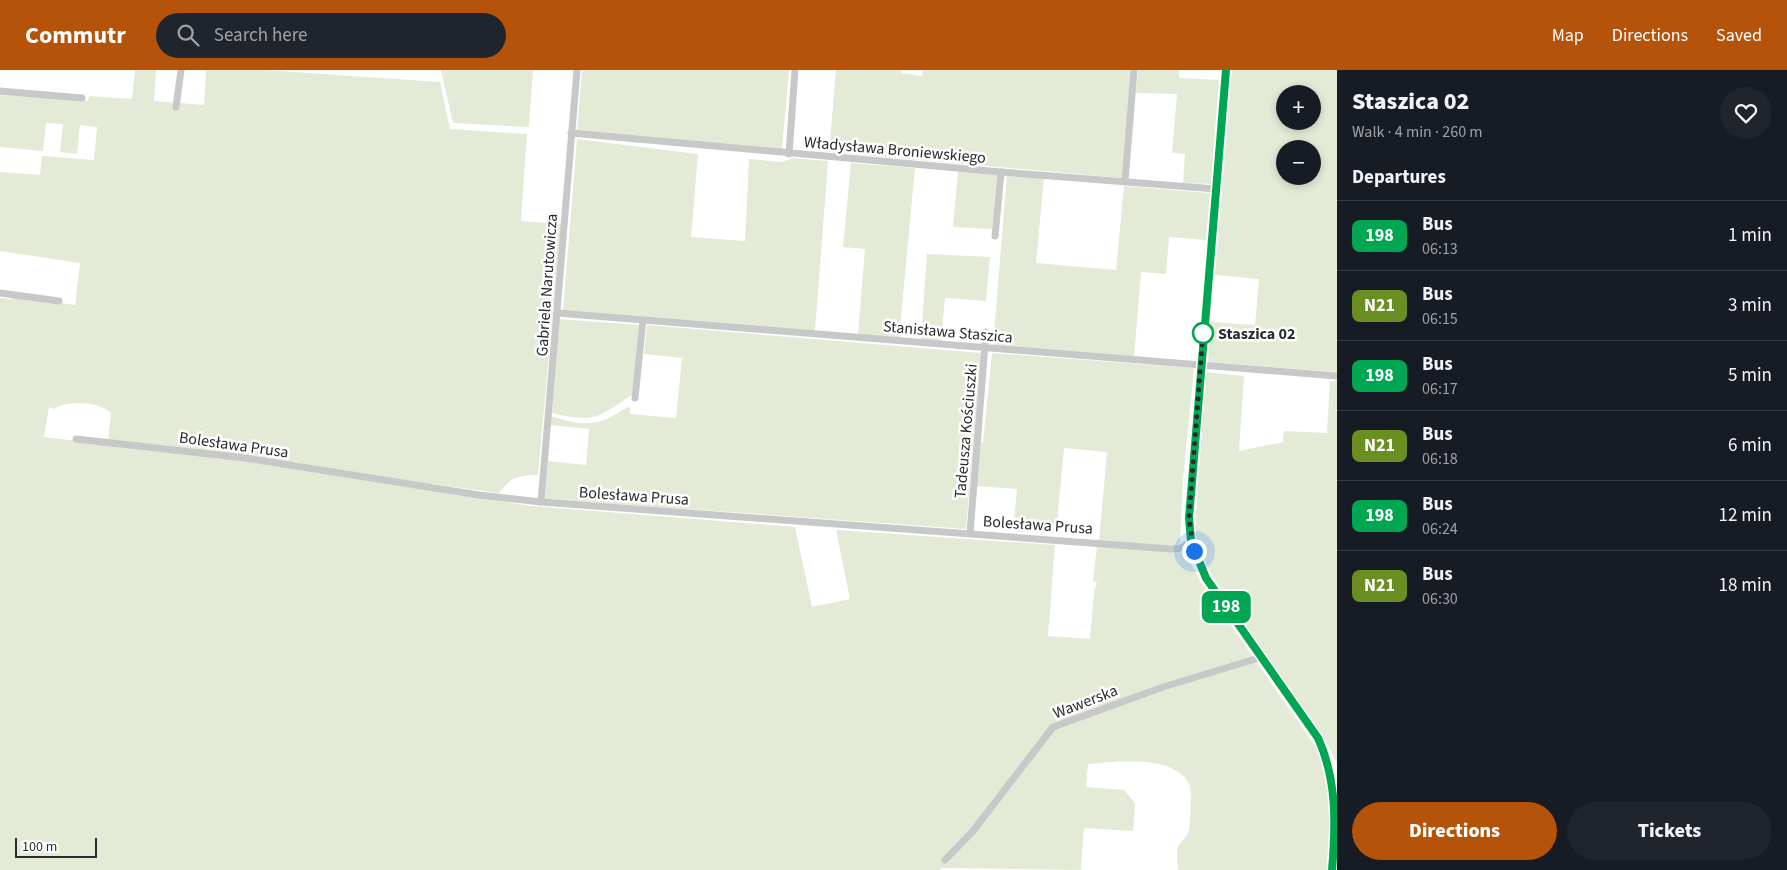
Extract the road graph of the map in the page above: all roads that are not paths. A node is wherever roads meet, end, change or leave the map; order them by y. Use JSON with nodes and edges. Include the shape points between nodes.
{"nodes":[{"id":1,"x":181,"y":70,"type":"edge"},
{"id":2,"x":577,"y":70,"type":"edge"},
{"id":3,"x":795,"y":70,"type":"edge"},
{"id":4,"x":1134,"y":70,"type":"edge"},
{"id":5,"x":1226,"y":70,"type":"edge"},
{"id":6,"x":0,"y":91,"type":"edge"},
{"id":7,"x":82,"y":98,"type":"dead end"},
{"id":8,"x":176,"y":106,"type":"dead end"},
{"id":9,"x":571,"y":133,"type":"junction"},
{"id":10,"x":788,"y":154,"type":"junction"},
{"id":11,"x":1001,"y":172,"type":"junction"},
{"id":12,"x":1126,"y":181,"type":"junction"},
{"id":13,"x":1216,"y":189,"type":"junction"},
{"id":14,"x":996,"y":236,"type":"dead end"},
{"id":15,"x":0,"y":293,"type":"edge"},
{"id":16,"x":58,"y":300,"type":"dead end"},
{"id":17,"x":557,"y":313,"type":"junction"},
{"id":18,"x":643,"y":320,"type":"junction"},
{"id":19,"x":986,"y":332,"type":"dead end"},
{"id":20,"x":986,"y":348,"type":"junction"},
{"id":21,"x":1201,"y":366,"type":"junction"},
{"id":22,"x":1337,"y":376,"type":"edge"},
{"id":23,"x":635,"y":398,"type":"dead end"},
{"id":24,"x":76,"y":439,"type":"dead end"},
{"id":25,"x":541,"y":502,"type":"junction"},
{"id":26,"x":970,"y":533,"type":"junction"},
{"id":27,"x":1191,"y":541,"type":"junction"},
{"id":28,"x":1262,"y":657,"type":"junction"},
{"id":29,"x":945,"y":860,"type":"dead end"},
{"id":30,"x":1332,"y":870,"type":"edge"}],
"edges":[{"from":1,"to":8,"type":"street"},
{"from":2,"to":9,"type":"street","name":"Gabriela Narutowicza"},
{"from":3,"to":10,"type":"street"},
{"from":4,"to":12,"type":"street"},
{"from":5,"to":13,"type":"street"},
{"from":6,"to":7,"type":"street"},
{"from":9,"to":10,"type":"street","name":"Władysława Broniewskiego"},
{"from":9,"to":17,"type":"street","name":"Gabriela Narutowicza"},
{"from":10,"to":11,"type":"street","name":"Władysława Broniewskiego"},
{"from":11,"to":12,"type":"street","name":"Władysława Broniewskiego"},
{"from":11,"to":14,"type":"street"},
{"from":12,"to":13,"type":"street","name":"Władysława Broniewskiego"},
{"from":13,"to":21,"type":"street"},
{"from":15,"to":16,"type":"street"},
{"from":17,"to":18,"type":"street","name":"Stanisława Staszica"},
{"from":17,"to":25,"type":"street","name":"Gabriela Narutowicza"},
{"from":18,"to":20,"type":"street","name":"Stanisława Staszica"},
{"from":18,"to":23,"type":"street"},
{"from":19,"to":20,"type":"street","name":"Tadeusza Kościuszki"},
{"from":20,"to":21,"type":"street","name":"Stanisława Staszica"},
{"from":20,"to":26,"type":"street","name":"Tadeusza Kościuszki"},
{"from":21,"to":22,"type":"street","name":"Stanisława Staszica"},
{"from":21,"to":27,"type":"street","via":[[1190,505]]},
{"from":24,"to":25,"type":"street","name":"Bolesława Prusa","via":[[245,458]]},
{"from":25,"to":26,"type":"street","name":"Bolesława Prusa"},
{"from":26,"to":27,"type":"street","name":"Bolesława Prusa","via":[[1171,549],[1181,548]]},
{"from":27,"to":28,"type":"street","via":[[1206,578]]},
{"from":28,"to":29,"type":"street","name":"Wawerska","via":[[1163,687],[1053,727],[973,832]]},
{"from":28,"to":30,"type":"street","via":[[1318,738],[1330,764],[1336,798]]}]}
